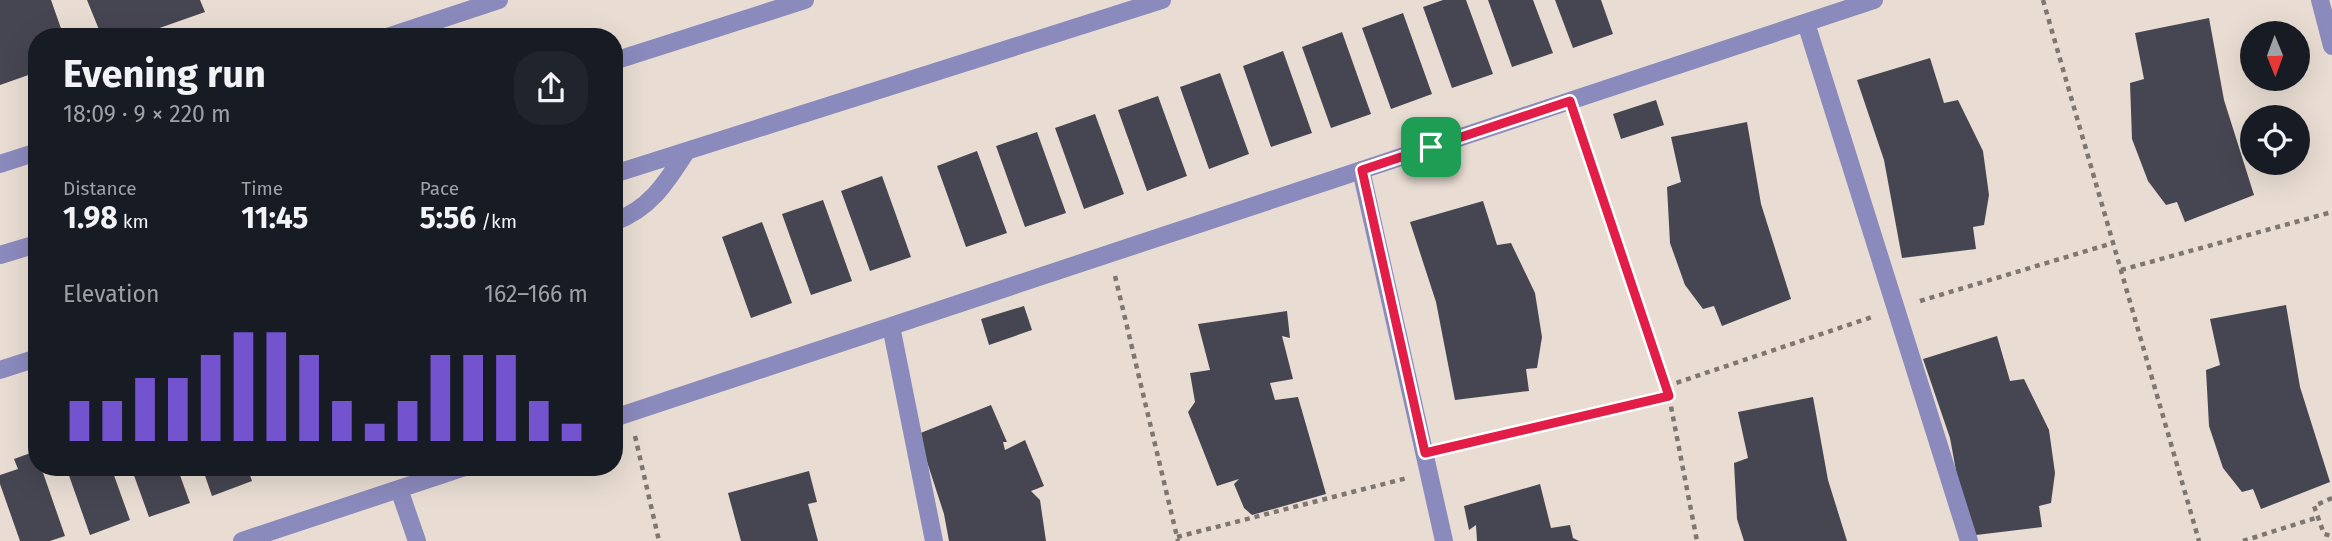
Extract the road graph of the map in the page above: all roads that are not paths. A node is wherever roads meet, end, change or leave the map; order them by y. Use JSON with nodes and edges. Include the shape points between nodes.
{"nodes":[{"id":1,"x":499,"y":0,"type":"edge"},
{"id":2,"x":806,"y":0,"type":"edge"},
{"id":3,"x":1162,"y":0,"type":"edge"},
{"id":4,"x":1874,"y":0,"type":"edge"},
{"id":5,"x":2320,"y":0,"type":"edge"},
{"id":6,"x":1806,"y":23,"type":"junction"},
{"id":7,"x":414,"y":28,"type":"edge"},
{"id":8,"x":2332,"y":46,"type":"edge"},
{"id":9,"x":623,"y":58,"type":"edge"},
{"id":10,"x":686,"y":152,"type":"junction"},
{"id":11,"x":28,"y":155,"type":"edge"},
{"id":12,"x":0,"y":164,"type":"edge"},
{"id":13,"x":1362,"y":170,"type":"junction"},
{"id":14,"x":623,"y":171,"type":"edge"},
{"id":15,"x":623,"y":219,"type":"edge"},
{"id":16,"x":28,"y":247,"type":"edge"},
{"id":17,"x":0,"y":255,"type":"edge"},
{"id":18,"x":891,"y":326,"type":"junction"},
{"id":19,"x":28,"y":361,"type":"edge"},
{"id":20,"x":0,"y":370,"type":"edge"},
{"id":21,"x":623,"y":415,"type":"edge"},
{"id":22,"x":438,"y":476,"type":"edge"},
{"id":23,"x":398,"y":489,"type":"junction"},
{"id":24,"x":242,"y":541,"type":"edge"},
{"id":25,"x":417,"y":541,"type":"edge"},
{"id":26,"x":934,"y":541,"type":"edge"},
{"id":27,"x":1444,"y":541,"type":"edge"},
{"id":28,"x":1969,"y":541,"type":"edge"}],
"edges":[{"from":1,"to":7,"type":"street"},
{"from":2,"to":9,"type":"street"},
{"from":3,"to":10,"type":"street"},
{"from":4,"to":6,"type":"street"},
{"from":5,"to":8,"type":"street"},
{"from":6,"to":13,"type":"street"},
{"from":6,"to":28,"type":"street"},
{"from":10,"to":14,"type":"street"},
{"from":10,"to":15,"type":"street","via":[[651,202]]},
{"from":11,"to":12,"type":"street"},
{"from":13,"to":18,"type":"street"},
{"from":13,"to":27,"type":"street"},
{"from":16,"to":17,"type":"street"},
{"from":18,"to":21,"type":"street"},
{"from":18,"to":26,"type":"street"},
{"from":19,"to":20,"type":"street"},
{"from":22,"to":23,"type":"street"},
{"from":23,"to":24,"type":"street"},
{"from":23,"to":25,"type":"street"}]}
